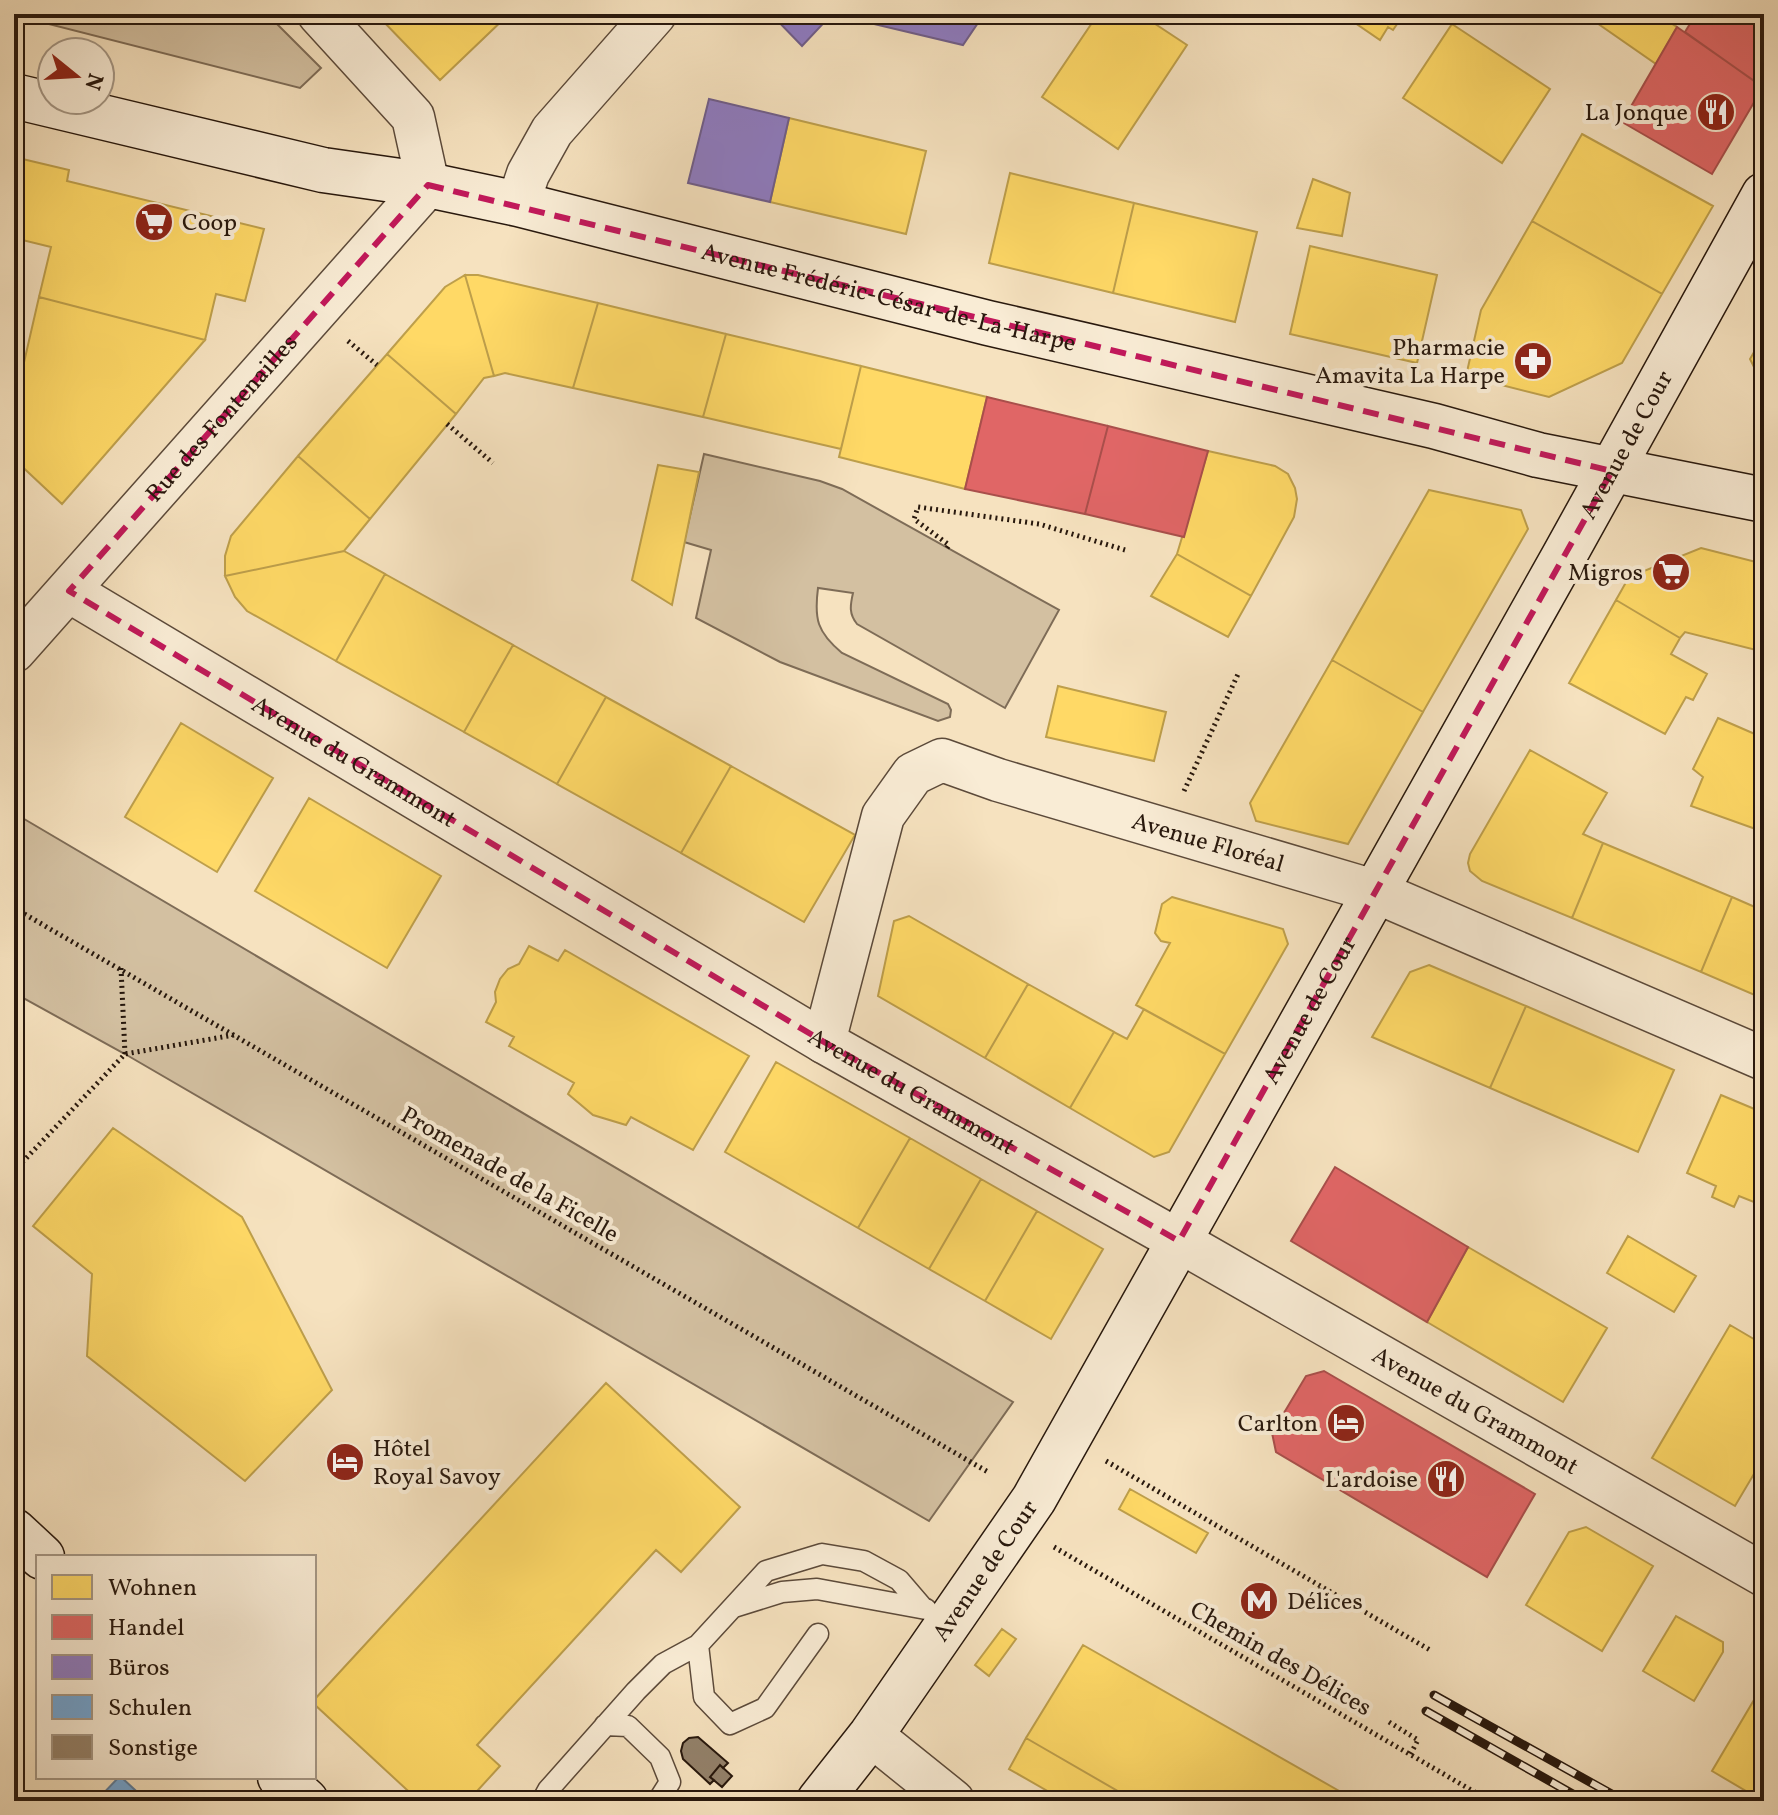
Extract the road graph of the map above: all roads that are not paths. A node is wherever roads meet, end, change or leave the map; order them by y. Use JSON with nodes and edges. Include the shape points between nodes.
{"nodes":[{"id":1,"x":319,"y":14,"type":"edge"},
{"id":2,"x":653,"y":15,"type":"edge"},
{"id":3,"x":14,"y":96,"type":"edge"},
{"id":4,"x":428,"y":185,"type":"junction"},
{"id":5,"x":1764,"y":195,"type":"edge"},
{"id":6,"x":518,"y":204,"type":"junction"},
{"id":7,"x":1612,"y":471,"type":"junction"},
{"id":8,"x":1764,"y":500,"type":"edge"},
{"id":9,"x":69,"y":591,"type":"junction"},
{"id":10,"x":14,"y":651,"type":"edge"},
{"id":11,"x":1374,"y":891,"type":"junction"},
{"id":12,"x":824,"y":1042,"type":"junction"},
{"id":13,"x":1764,"y":1059,"type":"edge"},
{"id":14,"x":1179,"y":1241,"type":"junction"},
{"id":15,"x":14,"y":1531,"type":"edge"},
{"id":16,"x":40,"y":1555,"type":"edge"},
{"id":17,"x":1764,"y":1575,"type":"edge"},
{"id":18,"x":733,"y":1607,"type":"junction"},
{"id":19,"x":937,"y":1615,"type":"junction"},
{"id":20,"x":818,"y":1634,"type":"dead end"},
{"id":21,"x":698,"y":1645,"type":"junction"},
{"id":22,"x":605,"y":1725,"type":"junction"},
{"id":23,"x":871,"y":1735,"type":"junction"},
{"id":24,"x":282,"y":1779,"type":"edge"},
{"id":25,"x":306,"y":1801,"type":"edge"},
{"id":26,"x":542,"y":1801,"type":"edge"},
{"id":27,"x":658,"y":1801,"type":"edge"},
{"id":28,"x":819,"y":1801,"type":"edge"},
{"id":29,"x":953,"y":1801,"type":"edge"}],
"edges":[{"from":1,"to":4,"type":"street","via":[[413,117]]},
{"from":2,"to":6,"type":"street","via":[[552,131]]},
{"from":3,"to":4,"type":"street","name":"Avenue Frédéric-César-de-La-Harpe","via":[[323,170]]},
{"from":4,"to":6,"type":"street","name":"Avenue Frédéric-César-de-La-Harpe"},
{"from":4,"to":9,"type":"street","name":"Rue des Fontenailles"},
{"from":5,"to":7,"type":"street","name":"Avenue de Cour"},
{"from":6,"to":7,"type":"street","name":"Avenue Frédéric-César-de-La-Harpe","via":[[988,323]]},
{"from":7,"to":8,"type":"street","name":"Avenue Frédéric-César-de-La-Harpe"},
{"from":7,"to":11,"type":"street","name":"Avenue de Cour"},
{"from":9,"to":10,"type":"street","name":"Rue des Fontenailles"},
{"from":9,"to":12,"type":"street","name":"Avenue du Grammont"},
{"from":11,"to":12,"type":"street","name":"Avenue Floréal","via":[[942,760],[913,774],[883,816]]},
{"from":11,"to":13,"type":"street","name":"Avenue Floréal"},
{"from":11,"to":14,"type":"street","name":"Avenue de Cour"},
{"from":12,"to":14,"type":"street","name":"Avenue du Grammont"},
{"from":14,"to":17,"type":"street","name":"Avenue du Grammont"},
{"from":14,"to":19,"type":"street","name":"Avenue de Cour","via":[[1034,1499]]},
{"from":15,"to":16,"type":"street"},
{"from":18,"to":19,"type":"lane","via":[[782,1592],[817,1589]]},
{"from":18,"to":19,"type":"lane","via":[[766,1571],[822,1554],[864,1561],[899,1580]]},
{"from":18,"to":21,"type":"lane"},
{"from":19,"to":23,"type":"street","name":"Avenue de Cour"},
{"from":20,"to":21,"type":"lane","via":[[765,1708],[730,1724],[704,1697]]},
{"from":21,"to":22,"type":"lane","via":[[663,1664]]},
{"from":22,"to":26,"type":"lane"},
{"from":22,"to":27,"type":"lane","via":[[628,1726],[660,1757],[670,1782]]},
{"from":23,"to":28,"type":"street","name":"Avenue de Cour"},
{"from":23,"to":29,"type":"street"},
{"from":24,"to":25,"type":"street"}]}
